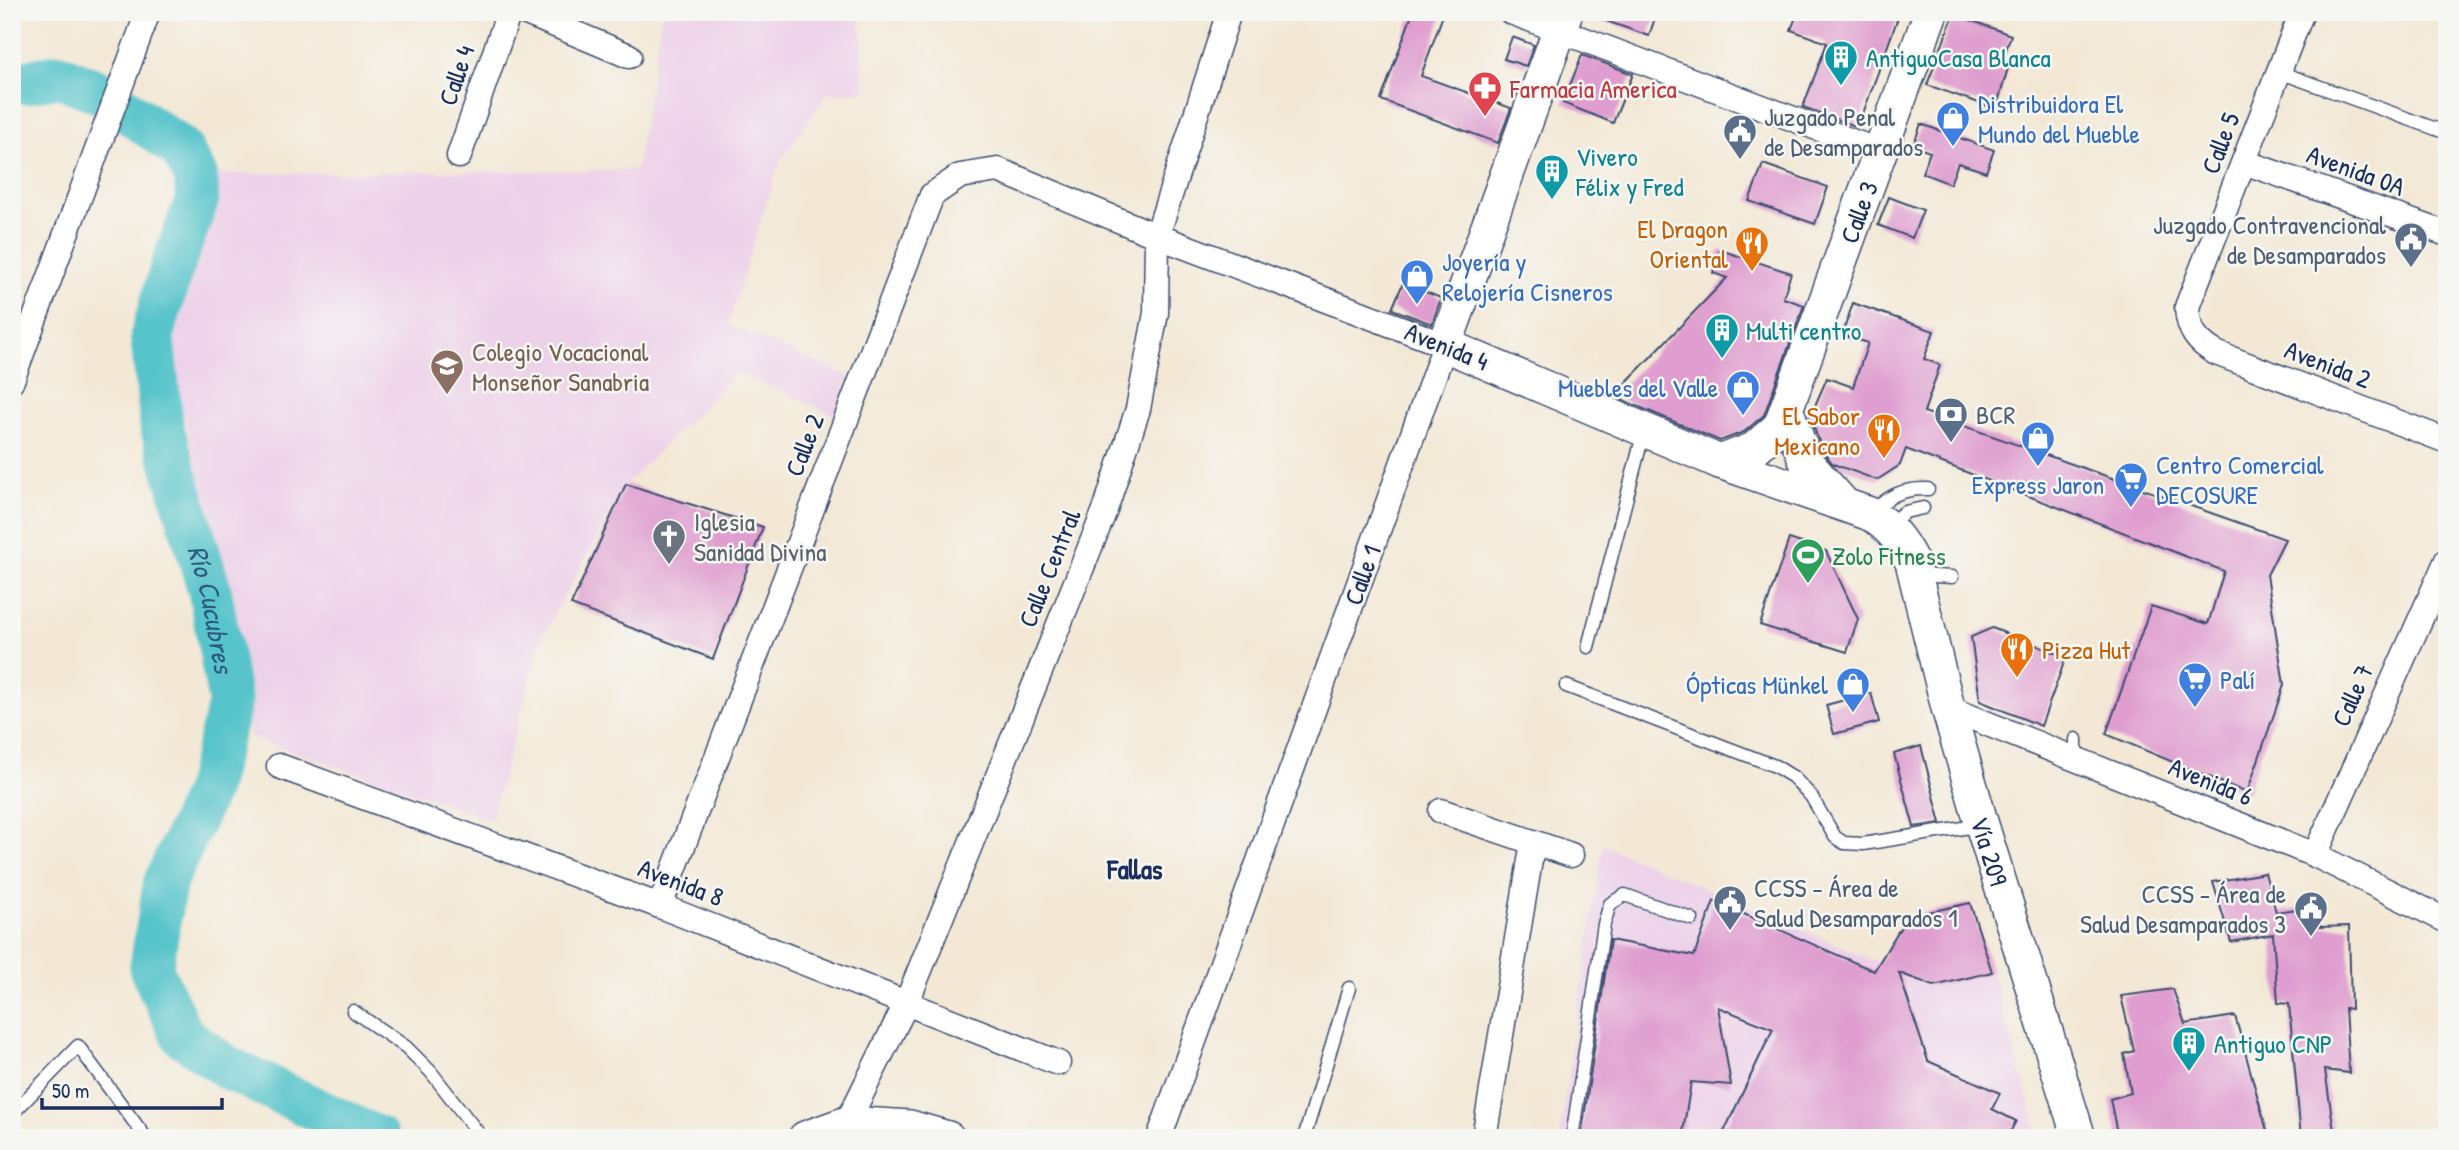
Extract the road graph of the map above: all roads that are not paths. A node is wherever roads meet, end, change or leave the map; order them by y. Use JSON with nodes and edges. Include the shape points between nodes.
{"nodes":[{"id":1,"x":148,"y":12,"type":"edge"},
{"id":2,"x":509,"y":12,"type":"edge"},
{"id":3,"x":524,"y":12,"type":"edge"},
{"id":4,"x":1229,"y":12,"type":"edge"},
{"id":5,"x":1511,"y":12,"type":"edge"},
{"id":6,"x":1931,"y":12,"type":"edge"},
{"id":7,"x":2302,"y":12,"type":"edge"},
{"id":8,"x":1563,"y":21,"type":"edge"},
{"id":9,"x":629,"y":56,"type":"dead end"},
{"id":10,"x":2279,"y":72,"type":"junction"},
{"id":11,"x":2447,"y":133,"type":"edge"},
{"id":12,"x":1878,"y":151,"type":"junction"},
{"id":13,"x":459,"y":156,"type":"dead end"},
{"id":14,"x":2244,"y":162,"type":"junction"},
{"id":15,"x":960,"y":176,"type":"joint"},
{"id":16,"x":2447,"y":234,"type":"edge"},
{"id":17,"x":1157,"y":236,"type":"junction"},
{"id":18,"x":2193,"y":335,"type":"joint"},
{"id":19,"x":1445,"y":345,"type":"junction"},
{"id":20,"x":12,"y":380,"type":"edge"},
{"id":21,"x":1787,"y":411,"type":"junction"},
{"id":22,"x":1645,"y":427,"type":"junction"},
{"id":23,"x":2447,"y":441,"type":"edge"},
{"id":24,"x":1720,"y":462,"type":"junction"},
{"id":25,"x":1928,"y":489,"type":"dead end"},
{"id":26,"x":1923,"y":508,"type":"dead end"},
{"id":27,"x":1868,"y":515,"type":"junction"},
{"id":28,"x":2447,"y":560,"type":"edge"},
{"id":29,"x":1913,"y":568,"type":"junction"},
{"id":30,"x":1952,"y":577,"type":"dead end"},
{"id":31,"x":1588,"y":648,"type":"dead end"},
{"id":32,"x":1566,"y":686,"type":"dead end"},
{"id":33,"x":1948,"y":708,"type":"junction"},
{"id":34,"x":279,"y":766,"type":"dead end"},
{"id":35,"x":1441,"y":811,"type":"dead end"},
{"id":36,"x":1982,"y":825,"type":"junction"},
{"id":37,"x":1533,"y":842,"type":"junction"},
{"id":38,"x":1571,"y":855,"type":"dead end"},
{"id":39,"x":2315,"y":855,"type":"junction"},
{"id":40,"x":660,"y":906,"type":"junction"},
{"id":41,"x":1692,"y":919,"type":"dead end"},
{"id":42,"x":2447,"y":921,"type":"edge"},
{"id":43,"x":1349,"y":988,"type":"dead end"},
{"id":44,"x":908,"y":1002,"type":"junction"},
{"id":45,"x":353,"y":1011,"type":"dead end"},
{"id":46,"x":1058,"y":1063,"type":"dead end"},
{"id":47,"x":12,"y":1114,"type":"edge"},
{"id":48,"x":847,"y":1123,"type":"junction"},
{"id":49,"x":146,"y":1138,"type":"edge"},
{"id":50,"x":482,"y":1138,"type":"edge"},
{"id":51,"x":805,"y":1138,"type":"edge"},
{"id":52,"x":948,"y":1138,"type":"edge"},
{"id":53,"x":1159,"y":1138,"type":"edge"},
{"id":54,"x":1304,"y":1138,"type":"edge"},
{"id":55,"x":1484,"y":1138,"type":"edge"},
{"id":56,"x":1572,"y":1138,"type":"edge"},
{"id":57,"x":2079,"y":1138,"type":"edge"}],
"edges":[{"from":1,"to":20,"type":"street"},
{"from":2,"to":13,"type":"street","name":"Calle 4"},
{"from":3,"to":9,"type":"street"},
{"from":4,"to":17,"type":"street","name":"Calle Central"},
{"from":5,"to":8,"type":"street"},
{"from":6,"to":12,"type":"main road","name":"Calle 3"},
{"from":7,"to":10,"type":"street","name":"Calle 5"},
{"from":8,"to":12,"type":"street"},
{"from":8,"to":19,"type":"main road","name":"Calle 1"},
{"from":10,"to":11,"type":"lane"},
{"from":10,"to":14,"type":"street","name":"Calle 5"},
{"from":12,"to":21,"type":"main road","name":"Calle 3"},
{"from":14,"to":16,"type":"street","name":"Avenida 0A"},
{"from":14,"to":18,"type":"street","name":"Calle 5","via":[[2187,307]]},
{"from":15,"to":17,"type":"street","name":"Avenida 4","via":[[998,170]]},
{"from":15,"to":40,"type":"street","name":"Calle 2","via":[[932,195]]},
{"from":17,"to":19,"type":"street","name":"Avenida 4"},
{"from":17,"to":44,"type":"street","name":"Calle Central","via":[[1156,313],[1138,409],[1105,510]]},
{"from":18,"to":23,"type":"street","name":"Avenida 2","via":[[2216,353]]},
{"from":19,"to":22,"type":"main road","name":"Avenida 4"},
{"from":19,"to":53,"type":"street","name":"Calle 1"},
{"from":21,"to":24,"type":"main road","name":"Calle 3","via":[[1768,440]]},
{"from":21,"to":27,"type":"main road","via":[[1806,462]]},
{"from":22,"to":24,"type":"main road","name":"Avenida 4"},
{"from":22,"to":31,"type":"lane"},
{"from":24,"to":27,"type":"main road","name":"Avenida 4"},
{"from":25,"to":27,"type":"lane","via":[[1911,488],[1889,495]]},
{"from":26,"to":27,"type":"lane"},
{"from":27,"to":29,"type":"main road"},
{"from":28,"to":39,"type":"street","name":"Calle 7"},
{"from":29,"to":30,"type":"lane"},
{"from":29,"to":33,"type":"main road","name":"Vía 209","via":[[1928,610]]},
{"from":32,"to":36,"type":"lane","via":[[1775,766],[1811,796],[1835,838],[1844,843]]},
{"from":33,"to":36,"type":"main road","name":"Vía 209"},
{"from":33,"to":39,"type":"street","name":"Avenida 6","via":[[2081,749]]},
{"from":34,"to":40,"type":"street","name":"Avenida 8"},
{"from":35,"to":37,"type":"street"},
{"from":36,"to":57,"type":"main road","name":"Vía 209"},
{"from":37,"to":38,"type":"street"},
{"from":37,"to":55,"type":"street"},
{"from":39,"to":42,"type":"street","name":"Avenida 6"},
{"from":40,"to":44,"type":"street","name":"Avenida 8"},
{"from":41,"to":56,"type":"lane","via":[[1636,897],[1625,895],[1610,904]]},
{"from":43,"to":54,"type":"lane"},
{"from":44,"to":46,"type":"street","name":"Avenida 8"},
{"from":44,"to":48,"type":"street","name":"Calle Central"},
{"from":45,"to":50,"type":"lane","via":[[406,1047]]},
{"from":47,"to":49,"type":"lane","via":[[78,1046]]},
{"from":48,"to":51,"type":"main road"},
{"from":48,"to":52,"type":"main road","via":[[910,1127]]}]}
